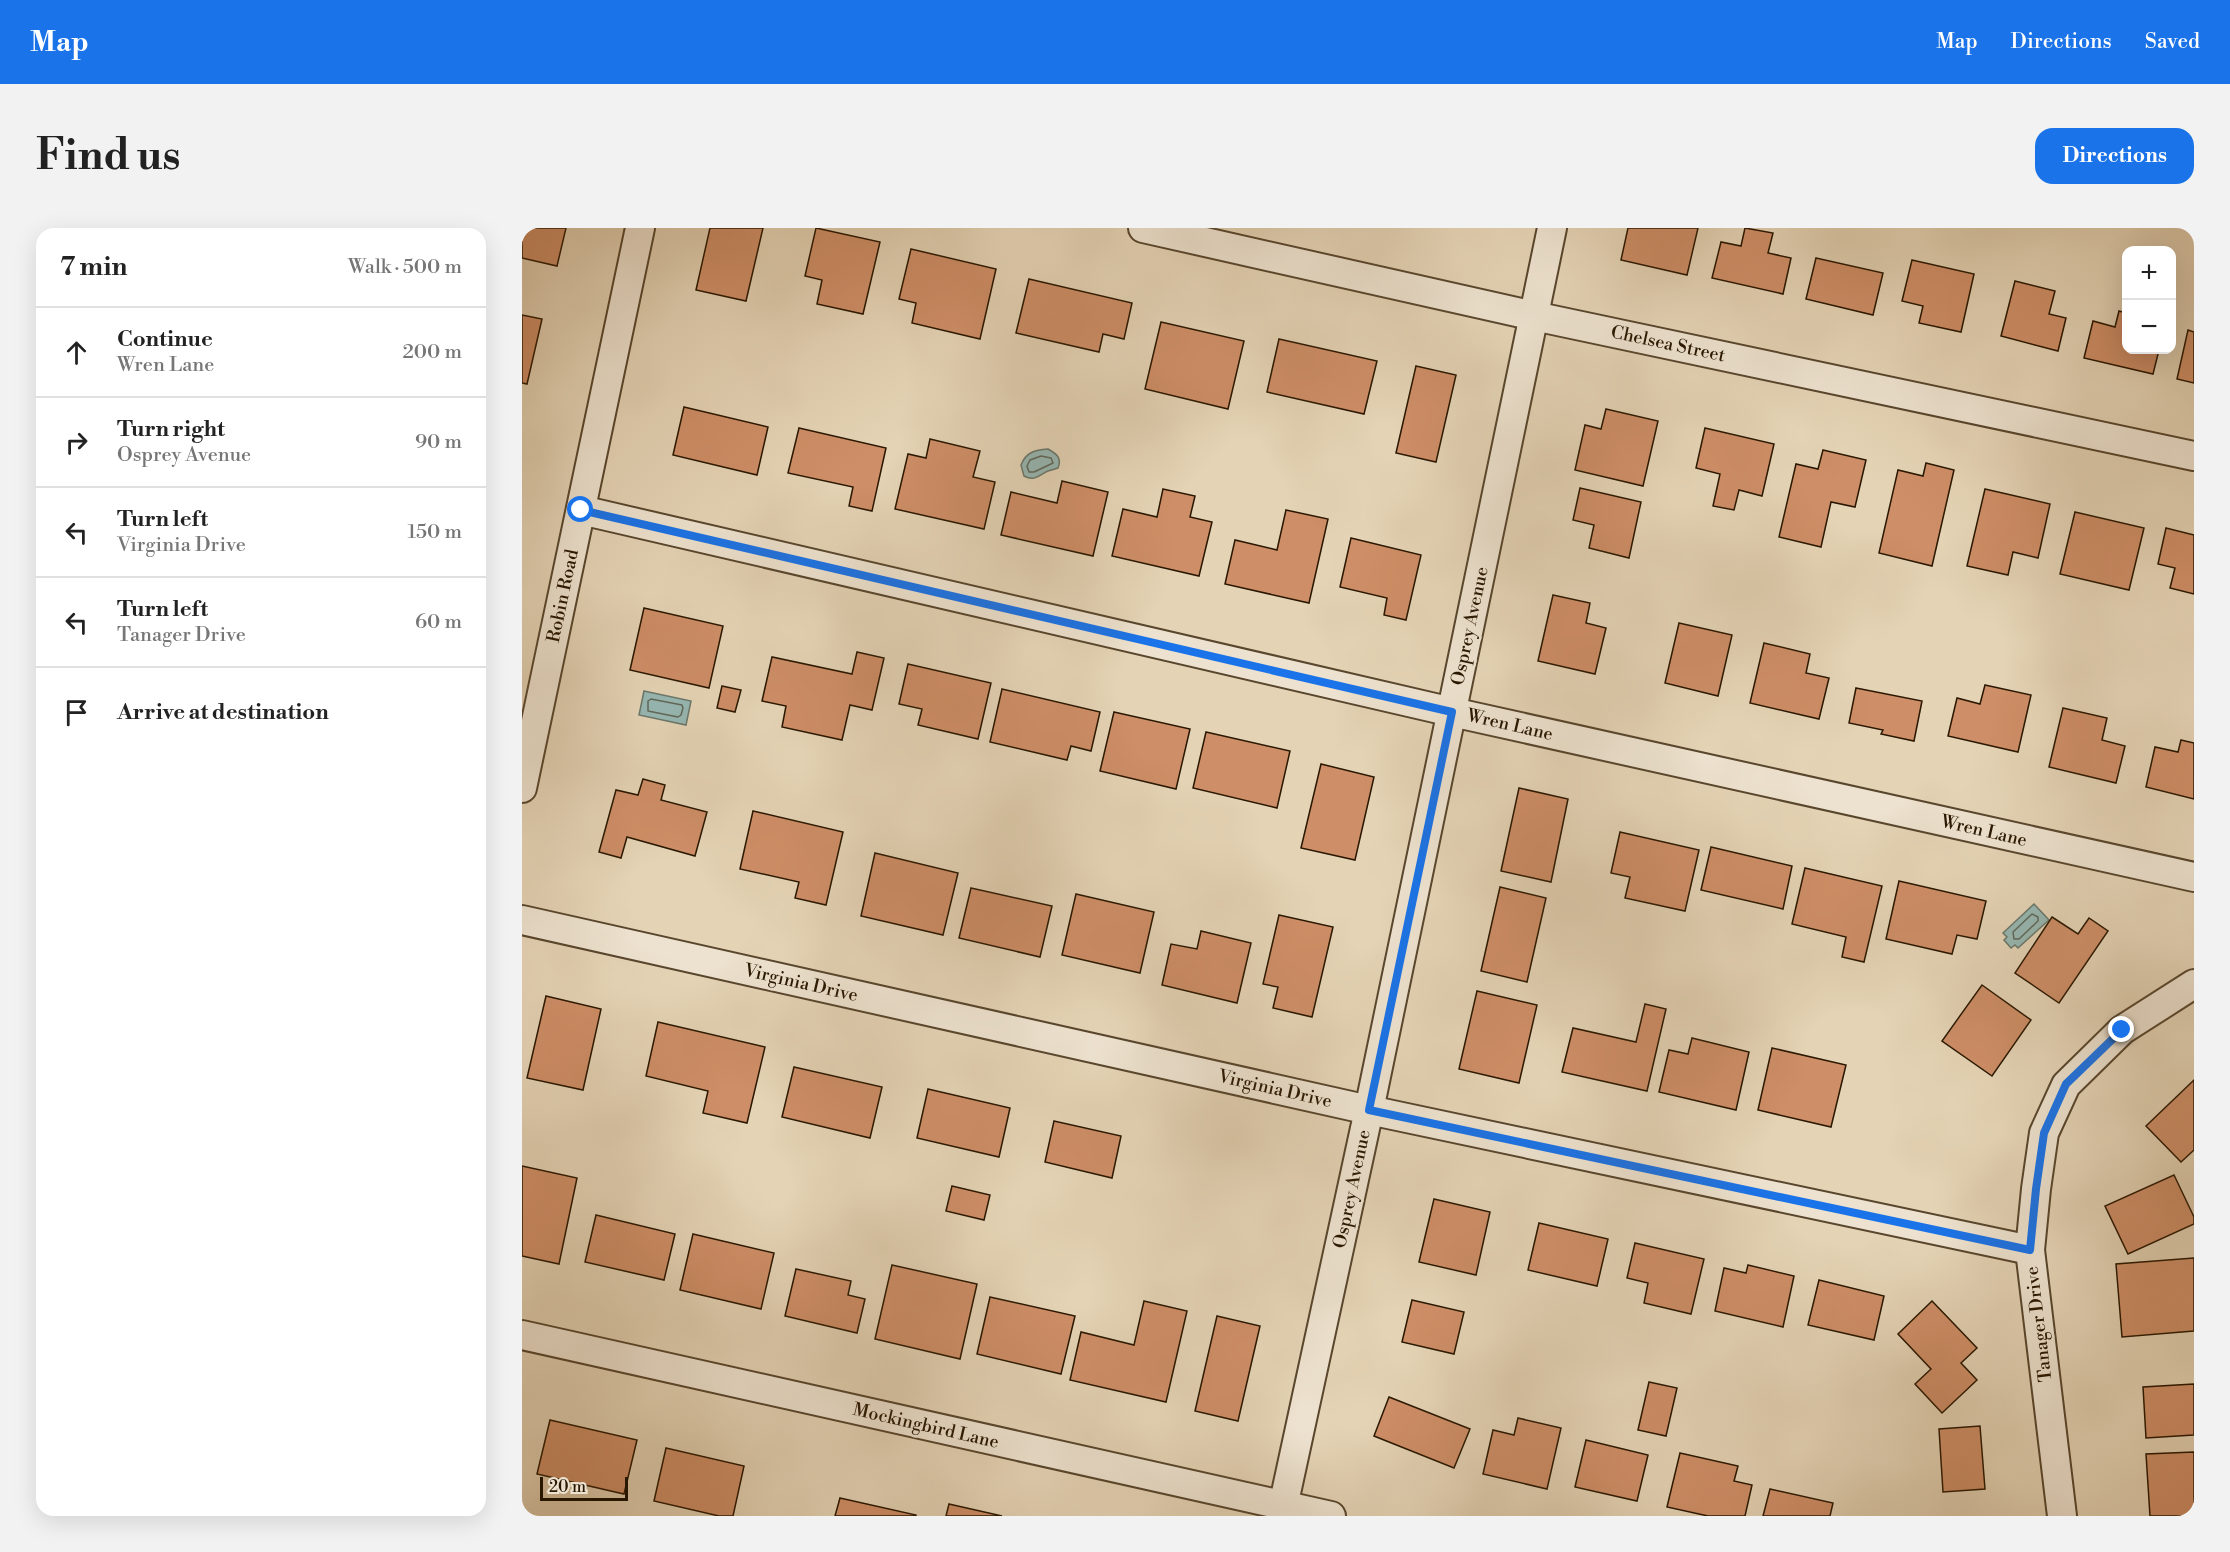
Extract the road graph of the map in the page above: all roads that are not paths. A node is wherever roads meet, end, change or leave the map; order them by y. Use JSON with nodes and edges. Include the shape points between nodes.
{"nodes":[{"id":1,"x":640,"y":228,"type":"edge"},
{"id":2,"x":1143,"y":228,"type":"edge"},
{"id":3,"x":1552,"y":228,"type":"edge"},
{"id":4,"x":1534,"y":316,"type":"junction"},
{"id":5,"x":2194,"y":456,"type":"edge"},
{"id":6,"x":581,"y":510,"type":"junction"},
{"id":7,"x":1452,"y":712,"type":"junction"},
{"id":8,"x":522,"y":788,"type":"edge"},
{"id":9,"x":2194,"y":877,"type":"edge"},
{"id":10,"x":522,"y":920,"type":"edge"},
{"id":11,"x":2194,"y":984,"type":"edge"},
{"id":12,"x":1369,"y":1110,"type":"junction"},
{"id":13,"x":2030,"y":1250,"type":"junction"},
{"id":14,"x":522,"y":1335,"type":"edge"},
{"id":15,"x":1282,"y":1511,"type":"edge"},
{"id":16,"x":1331,"y":1516,"type":"edge"},
{"id":17,"x":2062,"y":1516,"type":"edge"}],
"edges":[{"from":1,"to":6,"type":"street","name":"Robin Road"},
{"from":2,"to":4,"type":"street","name":"Chelsea Street"},
{"from":3,"to":4,"type":"street","name":"Osprey Avenue"},
{"from":4,"to":5,"type":"street","name":"Chelsea Street"},
{"from":4,"to":7,"type":"street","name":"Osprey Avenue"},
{"from":6,"to":7,"type":"street","name":"Wren Lane"},
{"from":6,"to":8,"type":"street","name":"Robin Road"},
{"from":7,"to":9,"type":"street","name":"Wren Lane"},
{"from":7,"to":12,"type":"street","name":"Osprey Avenue"},
{"from":10,"to":12,"type":"street","name":"Virginia Drive"},
{"from":11,"to":13,"type":"street","name":"Tanager Drive","via":[[2122,1030],[2066,1084],[2044,1133]]},
{"from":12,"to":13,"type":"street","name":"Virginia Drive"},
{"from":12,"to":15,"type":"street","name":"Osprey Avenue"},
{"from":13,"to":17,"type":"street","name":"Tanager Drive"},
{"from":14,"to":15,"type":"street","name":"Mockingbird Lane"},
{"from":15,"to":16,"type":"street","name":"Mockingbird Lane"}]}
